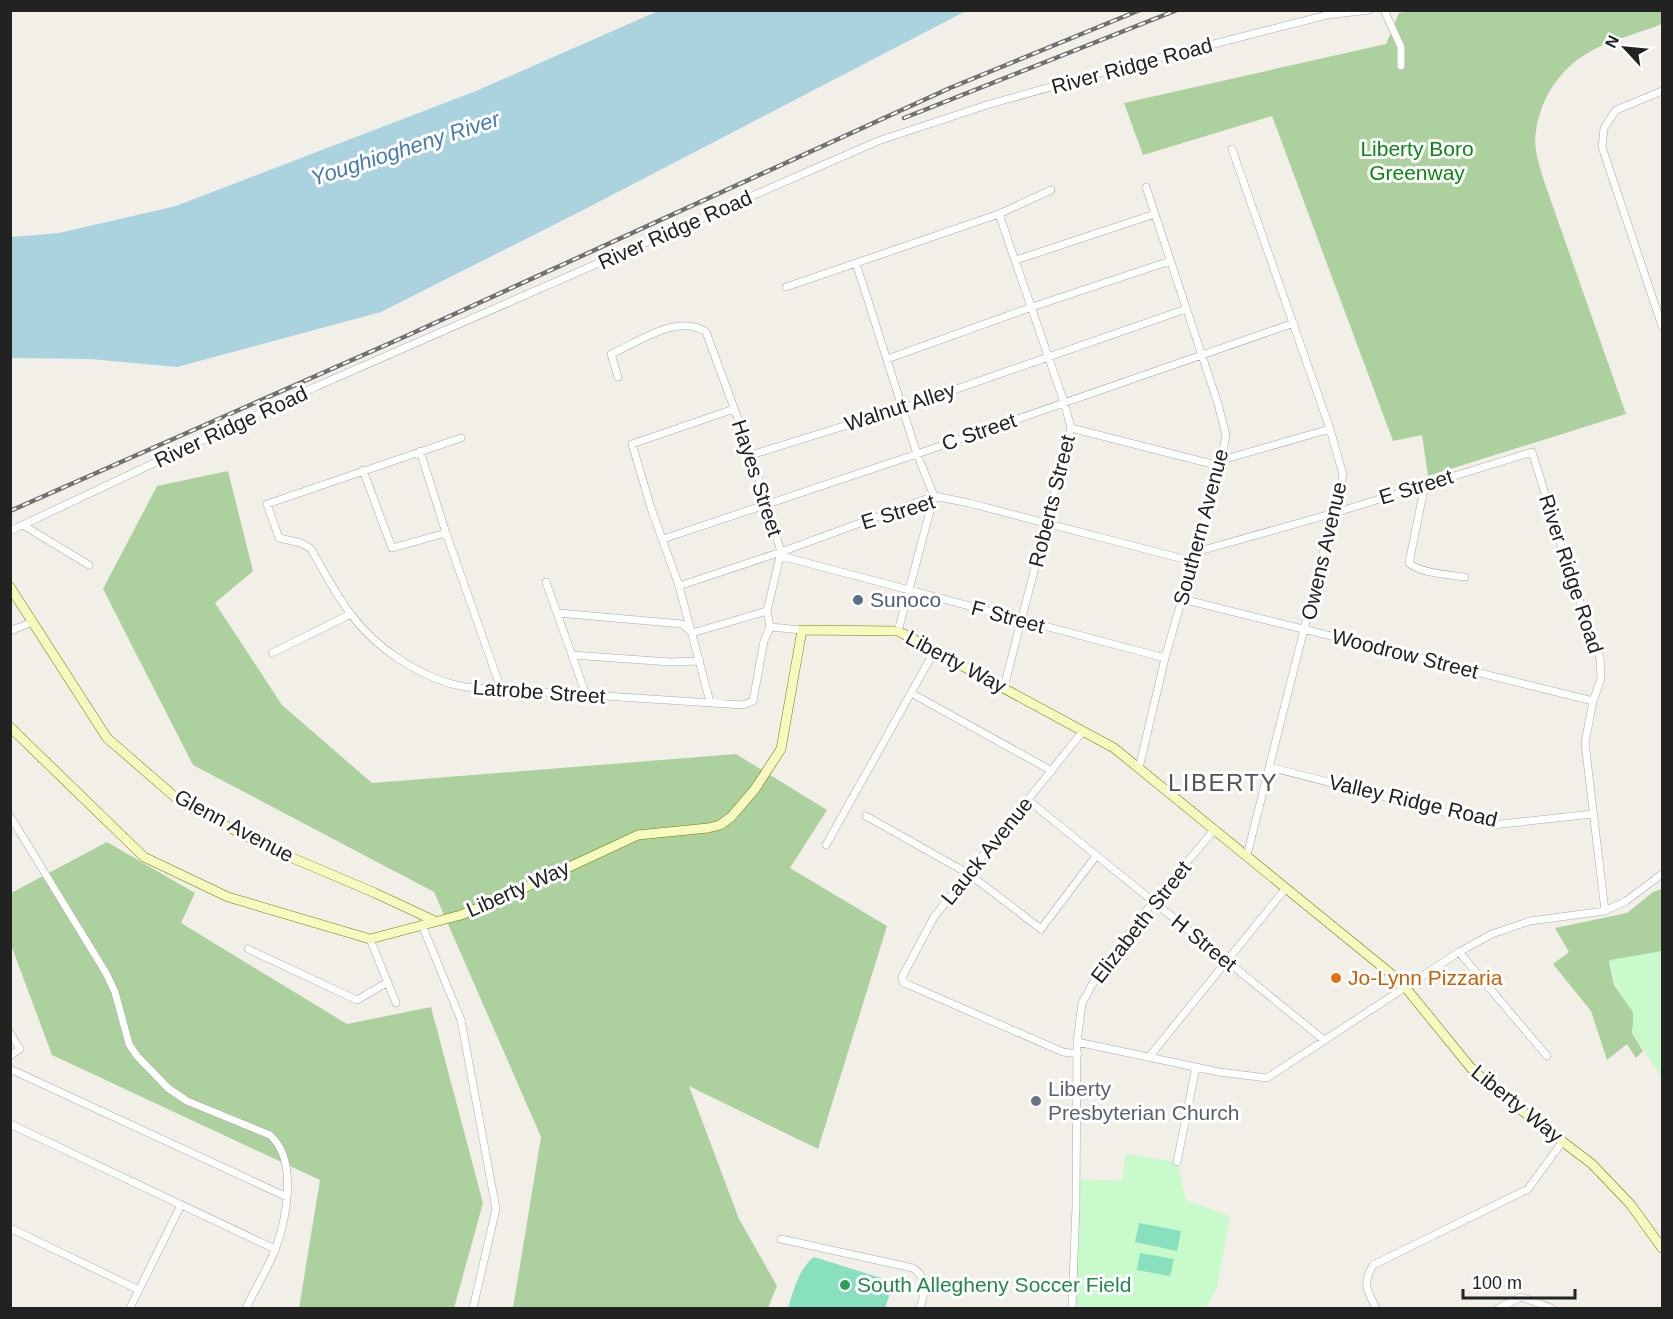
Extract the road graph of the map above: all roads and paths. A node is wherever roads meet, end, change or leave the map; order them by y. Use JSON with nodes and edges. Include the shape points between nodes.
{"nodes":[{"id":1,"x":1369,"y":10,"type":"edge"},
{"id":2,"x":1384,"y":10,"type":"edge"},
{"id":3,"x":1401,"y":66,"type":"dead end"},
{"id":4,"x":1662,"y":91,"type":"edge"},
{"id":5,"x":1232,"y":149,"type":"dead end"},
{"id":6,"x":1146,"y":187,"type":"dead end"},
{"id":7,"x":1051,"y":190,"type":"dead end"},
{"id":8,"x":999,"y":214,"type":"junction"},
{"id":9,"x":1155,"y":214,"type":"junction"},
{"id":10,"x":1016,"y":260,"type":"junction"},
{"id":11,"x":1170,"y":261,"type":"junction"},
{"id":12,"x":856,"y":263,"type":"junction"},
{"id":13,"x":786,"y":287,"type":"dead end"},
{"id":14,"x":1032,"y":307,"type":"junction"},
{"id":15,"x":1186,"y":309,"type":"junction"},
{"id":16,"x":1294,"y":323,"type":"junction"},
{"id":17,"x":1662,"y":326,"type":"edge"},
{"id":18,"x":1202,"y":354,"type":"junction"},
{"id":19,"x":1048,"y":356,"type":"junction"},
{"id":20,"x":887,"y":358,"type":"junction"},
{"id":21,"x":618,"y":377,"type":"dead end"},
{"id":22,"x":1064,"y":402,"type":"junction"},
{"id":23,"x":902,"y":408,"type":"junction"},
{"id":24,"x":734,"y":409,"type":"junction"},
{"id":25,"x":1071,"y":428,"type":"junction"},
{"id":26,"x":1330,"y":429,"type":"junction"},
{"id":27,"x":461,"y":438,"type":"dead end"},
{"id":28,"x":420,"y":452,"type":"junction"},
{"id":29,"x":1532,"y":452,"type":"joint"},
{"id":30,"x":917,"y":454,"type":"junction"},
{"id":31,"x":751,"y":455,"type":"junction"},
{"id":32,"x":1221,"y":463,"type":"junction"},
{"id":33,"x":363,"y":470,"type":"junction"},
{"id":34,"x":1425,"y":484,"type":"junction"},
{"id":35,"x":934,"y":496,"type":"junction"},
{"id":36,"x":767,"y":505,"type":"junction"},
{"id":37,"x":1334,"y":513,"type":"junction"},
{"id":38,"x":23,"y":525,"type":"junction"},
{"id":39,"x":1047,"y":525,"type":"junction"},
{"id":40,"x":10,"y":531,"type":"edge"},
{"id":41,"x":446,"y":533,"type":"junction"},
{"id":42,"x":663,"y":539,"type":"junction"},
{"id":43,"x":1196,"y":552,"type":"junction"},
{"id":44,"x":781,"y":554,"type":"junction"},
{"id":45,"x":1191,"y":561,"type":"junction"},
{"id":46,"x":89,"y":565,"type":"dead end"},
{"id":47,"x":1465,"y":577,"type":"dead end"},
{"id":48,"x":546,"y":582,"type":"dead end"},
{"id":49,"x":679,"y":586,"type":"junction"},
{"id":50,"x":10,"y":587,"type":"edge"},
{"id":51,"x":909,"y":590,"type":"junction"},
{"id":52,"x":1182,"y":599,"type":"junction"},
{"id":53,"x":767,"y":611,"type":"junction"},
{"id":54,"x":558,"y":613,"type":"junction"},
{"id":55,"x":351,"y":614,"type":"junction"},
{"id":56,"x":1021,"y":621,"type":"junction"},
{"id":57,"x":32,"y":622,"type":"junction"},
{"id":58,"x":770,"y":627,"type":"junction"},
{"id":59,"x":802,"y":630,"type":"junction"},
{"id":60,"x":1305,"y":630,"type":"junction"},
{"id":61,"x":898,"y":631,"type":"junction"},
{"id":62,"x":10,"y":632,"type":"edge"},
{"id":63,"x":692,"y":633,"type":"junction"},
{"id":64,"x":935,"y":651,"type":"junction"},
{"id":65,"x":272,"y":653,"type":"dead end"},
{"id":66,"x":572,"y":655,"type":"junction"},
{"id":67,"x":1165,"y":658,"type":"junction"},
{"id":68,"x":700,"y":662,"type":"junction"},
{"id":69,"x":1004,"y":687,"type":"junction"},
{"id":70,"x":501,"y":689,"type":"junction"},
{"id":71,"x":911,"y":693,"type":"junction"},
{"id":72,"x":586,"y":695,"type":"junction"},
{"id":73,"x":1593,"y":701,"type":"junction"},
{"id":74,"x":710,"y":702,"type":"junction"},
{"id":75,"x":10,"y":727,"type":"edge"},
{"id":76,"x":1083,"y":731,"type":"junction"},
{"id":77,"x":1270,"y":767,"type":"junction"},
{"id":78,"x":1139,"y":768,"type":"junction"},
{"id":79,"x":1052,"y":771,"type":"junction"},
{"id":80,"x":1028,"y":800,"type":"junction"},
{"id":81,"x":1593,"y":814,"type":"junction"},
{"id":82,"x":10,"y":816,"type":"edge"},
{"id":83,"x":866,"y":816,"type":"dead end"},
{"id":84,"x":1215,"y":829,"type":"junction"},
{"id":85,"x":826,"y":845,"type":"dead end"},
{"id":86,"x":1246,"y":855,"type":"junction"},
{"id":87,"x":1096,"y":856,"type":"junction"},
{"id":88,"x":969,"y":874,"type":"junction"},
{"id":89,"x":1662,"y":874,"type":"edge"},
{"id":90,"x":1286,"y":888,"type":"junction"},
{"id":91,"x":1153,"y":902,"type":"junction"},
{"id":92,"x":1605,"y":911,"type":"junction"},
{"id":93,"x":435,"y":921,"type":"junction"},
{"id":94,"x":422,"y":925,"type":"junction"},
{"id":95,"x":370,"y":939,"type":"junction"},
{"id":96,"x":248,"y":948,"type":"dead end"},
{"id":97,"x":1459,"y":952,"type":"junction"},
{"id":98,"x":1226,"y":961,"type":"junction"},
{"id":99,"x":388,"y":982,"type":"junction"},
{"id":100,"x":1405,"y":987,"type":"junction"},
{"id":101,"x":396,"y":1003,"type":"dead end"},
{"id":102,"x":10,"y":1033,"type":"edge"},
{"id":103,"x":1324,"y":1040,"type":"junction"},
{"id":104,"x":1077,"y":1042,"type":"junction"},
{"id":105,"x":1078,"y":1054,"type":"junction"},
{"id":106,"x":10,"y":1056,"type":"edge"},
{"id":107,"x":1547,"y":1056,"type":"dead end"},
{"id":108,"x":1149,"y":1057,"type":"junction"},
{"id":109,"x":1196,"y":1067,"type":"junction"},
{"id":110,"x":10,"y":1070,"type":"edge"},
{"id":111,"x":10,"y":1124,"type":"edge"},
{"id":112,"x":1563,"y":1141,"type":"junction"},
{"id":113,"x":1177,"y":1162,"type":"dead end"},
{"id":114,"x":287,"y":1197,"type":"junction"},
{"id":115,"x":181,"y":1205,"type":"junction"},
{"id":116,"x":10,"y":1228,"type":"edge"},
{"id":117,"x":781,"y":1239,"type":"dead end"},
{"id":118,"x":1662,"y":1248,"type":"edge"},
{"id":119,"x":275,"y":1249,"type":"junction"},
{"id":120,"x":139,"y":1290,"type":"junction"},
{"id":121,"x":130,"y":1308,"type":"edge"},
{"id":122,"x":246,"y":1308,"type":"edge"},
{"id":123,"x":473,"y":1308,"type":"edge"},
{"id":124,"x":920,"y":1308,"type":"edge"},
{"id":125,"x":1072,"y":1308,"type":"edge"},
{"id":126,"x":1376,"y":1308,"type":"edge"},
{"id":127,"x":1499,"y":1308,"type":"edge"},
{"id":128,"x":1551,"y":1308,"type":"edge"}],
"edges":[{"from":1,"to":38,"type":"street","name":"River Ridge Road","via":[[1327,15],[1108,71],[946,117],[878,141],[315,387]]},
{"from":2,"to":3,"type":"street","via":[[1401,47]]},
{"from":4,"to":17,"type":"street","via":[[1616,110],[1604,128],[1602,147]]},
{"from":5,"to":16,"type":"street","name":"Owens Avenue"},
{"from":6,"to":9,"type":"street","name":"Southern Avenue"},
{"from":7,"to":8,"type":"street"},
{"from":8,"to":10,"type":"street","name":"Roberts Street"},
{"from":8,"to":12,"type":"street"},
{"from":9,"to":10,"type":"street"},
{"from":9,"to":11,"type":"street","name":"Southern Avenue"},
{"from":10,"to":14,"type":"street","name":"Roberts Street"},
{"from":11,"to":14,"type":"street"},
{"from":11,"to":15,"type":"street","name":"Southern Avenue"},
{"from":12,"to":13,"type":"street"},
{"from":12,"to":20,"type":"street"},
{"from":14,"to":19,"type":"street","name":"Roberts Street"},
{"from":14,"to":20,"type":"street"},
{"from":15,"to":18,"type":"street","name":"Southern Avenue"},
{"from":15,"to":19,"type":"street","name":"Walnut Alley"},
{"from":16,"to":18,"type":"street","name":"C Street"},
{"from":16,"to":26,"type":"street","name":"Owens Avenue"},
{"from":18,"to":22,"type":"street","name":"C Street"},
{"from":18,"to":32,"type":"street","name":"Southern Avenue","via":[[1226,435]]},
{"from":19,"to":22,"type":"street","name":"Roberts Street"},
{"from":19,"to":23,"type":"street","name":"Walnut Alley"},
{"from":20,"to":23,"type":"street"},
{"from":21,"to":24,"type":"street","name":"Hayes Street","via":[[611,354],[662,331],[684,324],[697,326],[706,332]]},
{"from":22,"to":25,"type":"street","name":"Roberts Street"},
{"from":22,"to":30,"type":"street","name":"C Street"},
{"from":23,"to":30,"type":"street"},
{"from":23,"to":31,"type":"street","name":"Walnut Alley"},
{"from":24,"to":31,"type":"street","name":"Hayes Street"},
{"from":24,"to":42,"type":"street","via":[[632,444]]},
{"from":25,"to":32,"type":"street"},
{"from":25,"to":39,"type":"street","name":"Roberts Street"},
{"from":26,"to":32,"type":"street"},
{"from":26,"to":37,"type":"street","name":"Owens Avenue","via":[[1343,475]]},
{"from":27,"to":28,"type":"street"},
{"from":28,"to":33,"type":"street"},
{"from":28,"to":41,"type":"street"},
{"from":29,"to":34,"type":"street","name":"E Street"},
{"from":29,"to":73,"type":"street","name":"River Ridge Road","via":[[1600,658],[1601,679]]},
{"from":30,"to":35,"type":"street"},
{"from":30,"to":36,"type":"street","name":"C Street"},
{"from":31,"to":36,"type":"street","name":"Hayes Street"},
{"from":32,"to":43,"type":"street","name":"Southern Avenue"},
{"from":33,"to":41,"type":"street","via":[[392,548]]},
{"from":33,"to":55,"type":"street","name":"Latrobe Street","via":[[267,504],[279,538],[311,549]]},
{"from":34,"to":37,"type":"street","name":"E Street"},
{"from":34,"to":47,"type":"street","via":[[1409,563],[1420,570]]},
{"from":35,"to":39,"type":"street","name":"E Street"},
{"from":35,"to":44,"type":"street","name":"E Street"},
{"from":35,"to":51,"type":"street"},
{"from":36,"to":42,"type":"street","name":"C Street"},
{"from":36,"to":44,"type":"street","name":"Hayes Street"},
{"from":37,"to":43,"type":"street","name":"E Street"},
{"from":37,"to":60,"type":"street","name":"Owens Avenue"},
{"from":38,"to":40,"type":"street","name":"River Ridge Road"},
{"from":38,"to":46,"type":"street"},
{"from":39,"to":45,"type":"street","name":"E Street"},
{"from":39,"to":56,"type":"street","name":"Roberts Street"},
{"from":41,"to":70,"type":"street"},
{"from":42,"to":49,"type":"street"},
{"from":43,"to":45,"type":"street","name":"Southern Avenue"},
{"from":44,"to":49,"type":"street","name":"E Street"},
{"from":44,"to":51,"type":"street","name":"F Street"},
{"from":44,"to":53,"type":"street","name":"Hayes Street"},
{"from":45,"to":52,"type":"street","name":"Southern Avenue"},
{"from":48,"to":54,"type":"street"},
{"from":49,"to":63,"type":"street"},
{"from":50,"to":57,"type":"street","name":"Glenn Avenue"},
{"from":51,"to":56,"type":"street","name":"F Street"},
{"from":51,"to":61,"type":"street"},
{"from":52,"to":60,"type":"street","name":"Woodrow Street"},
{"from":52,"to":67,"type":"street","name":"Southern Avenue"},
{"from":53,"to":58,"type":"street","name":"Hayes Street"},
{"from":53,"to":63,"type":"street"},
{"from":54,"to":63,"type":"street","via":[[682,624]]},
{"from":54,"to":66,"type":"street"},
{"from":55,"to":65,"type":"street"},
{"from":55,"to":70,"type":"street","name":"Latrobe Street","via":[[390,652],[437,680],[465,687]]},
{"from":56,"to":67,"type":"street","name":"F Street"},
{"from":56,"to":69,"type":"street","name":"Roberts Street"},
{"from":57,"to":62,"type":"street"},
{"from":57,"to":93,"type":"street","name":"Glenn Avenue","via":[[107,738],[182,803],[269,848]]},
{"from":58,"to":59,"type":"street"},
{"from":58,"to":74,"type":"street","name":"Latrobe Street","via":[[753,701],[743,705]]},
{"from":59,"to":61,"type":"street","name":"Liberty Way"},
{"from":59,"to":93,"type":"street","name":"Liberty Way","via":[[781,749],[731,818],[708,828],[638,835],[498,900]]},
{"from":60,"to":73,"type":"street","name":"Woodrow Street"},
{"from":60,"to":77,"type":"street","name":"Owens Avenue"},
{"from":61,"to":64,"type":"street","name":"Liberty Way"},
{"from":63,"to":68,"type":"street"},
{"from":64,"to":69,"type":"street","name":"Liberty Way"},
{"from":64,"to":71,"type":"street"},
{"from":66,"to":68,"type":"street"},
{"from":66,"to":72,"type":"street"},
{"from":67,"to":78,"type":"street","name":"Southern Avenue"},
{"from":68,"to":74,"type":"street"},
{"from":69,"to":76,"type":"street","name":"Liberty Way"},
{"from":70,"to":72,"type":"street","name":"Latrobe Street"},
{"from":71,"to":79,"type":"street"},
{"from":71,"to":85,"type":"street"},
{"from":72,"to":74,"type":"street","name":"Latrobe Street"},
{"from":73,"to":81,"type":"street","name":"River Ridge Road","via":[[1585,743]]},
{"from":75,"to":95,"type":"street","via":[[144,857],[228,897]]},
{"from":76,"to":78,"type":"street","name":"Liberty Way"},
{"from":76,"to":79,"type":"street","name":"Lauck Avenue"},
{"from":77,"to":81,"type":"street","name":"Valley Ridge Road","via":[[1493,825]]},
{"from":77,"to":86,"type":"street","name":"Owens Avenue"},
{"from":78,"to":84,"type":"street","name":"Liberty Way"},
{"from":79,"to":80,"type":"street","name":"Lauck Avenue"},
{"from":80,"to":87,"type":"street","name":"H Street"},
{"from":80,"to":88,"type":"street","name":"Lauck Avenue"},
{"from":81,"to":92,"type":"street","name":"River Ridge Road"},
{"from":82,"to":114,"type":"street","via":[[106,973],[115,992],[124,1033],[137,1056],[168,1088],[187,1101],[270,1135],[278,1142],[288,1170]]},
{"from":83,"to":88,"type":"street"},
{"from":84,"to":86,"type":"street","name":"Liberty Way"},
{"from":84,"to":91,"type":"street","name":"Elizabeth Street"},
{"from":86,"to":90,"type":"street","name":"Liberty Way"},
{"from":87,"to":88,"type":"street","via":[[1041,929]]},
{"from":87,"to":91,"type":"street","name":"H Street"},
{"from":88,"to":105,"type":"street","name":"Lauck Avenue","via":[[934,917],[902,977],[903,982],[1064,1052]]},
{"from":89,"to":92,"type":"street","via":[[1626,901]]},
{"from":90,"to":98,"type":"street"},
{"from":90,"to":100,"type":"street","name":"Liberty Way"},
{"from":91,"to":98,"type":"street","name":"H Street"},
{"from":91,"to":104,"type":"street","name":"Elizabeth Street","via":[[1087,991]]},
{"from":92,"to":97,"type":"street","via":[[1530,921],[1492,934]]},
{"from":93,"to":94,"type":"street","name":"Liberty Way"},
{"from":94,"to":95,"type":"street","name":"Liberty Way"},
{"from":94,"to":123,"type":"street","via":[[461,1020],[496,1209]]},
{"from":95,"to":99,"type":"street"},
{"from":96,"to":99,"type":"street","via":[[357,1000]]},
{"from":97,"to":100,"type":"street"},
{"from":97,"to":107,"type":"street"},
{"from":98,"to":103,"type":"street","name":"H Street"},
{"from":98,"to":108,"type":"street"},
{"from":99,"to":101,"type":"street"},
{"from":100,"to":103,"type":"street"},
{"from":100,"to":112,"type":"street","name":"Liberty Way","via":[[1471,1068]]},
{"from":102,"to":106,"type":"street","via":[[20,1048]]},
{"from":103,"to":109,"type":"street","via":[[1267,1078]]},
{"from":104,"to":105,"type":"street","name":"Elizabeth Street"},
{"from":104,"to":108,"type":"street"},
{"from":105,"to":125,"type":"street","name":"Elizabeth Street"},
{"from":108,"to":109,"type":"street"},
{"from":109,"to":113,"type":"street"},
{"from":110,"to":114,"type":"street"},
{"from":111,"to":115,"type":"street"},
{"from":112,"to":118,"type":"street","name":"Liberty Way","via":[[1616,1188]]},
{"from":112,"to":126,"type":"street","via":[[1528,1189],[1373,1265],[1366,1287]]},
{"from":114,"to":119,"type":"street"},
{"from":115,"to":119,"type":"street"},
{"from":115,"to":120,"type":"street"},
{"from":116,"to":120,"type":"street"},
{"from":117,"to":124,"type":"street","via":[[913,1268],[923,1280]]},
{"from":119,"to":122,"type":"street"},
{"from":120,"to":121,"type":"street"},
{"from":127,"to":128,"type":"street","via":[[1521,1298]]}]}
